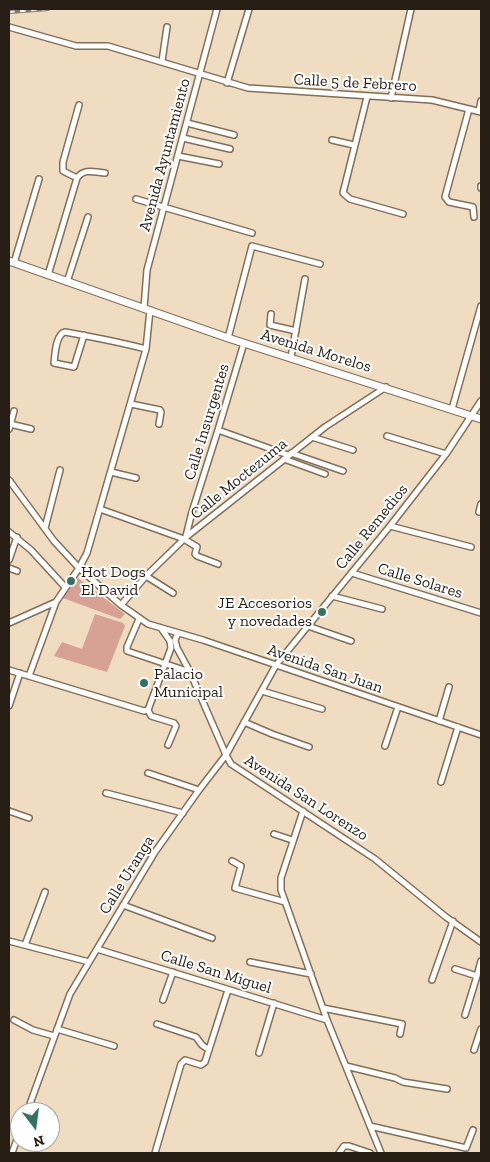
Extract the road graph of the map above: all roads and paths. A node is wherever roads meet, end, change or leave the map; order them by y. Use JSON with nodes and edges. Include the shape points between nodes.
{"nodes":[{"id":1,"x":217,"y":9,"type":"edge"},
{"id":2,"x":249,"y":9,"type":"edge"},
{"id":3,"x":411,"y":9,"type":"edge"},
{"id":4,"x":9,"y":27,"type":"edge"},
{"id":5,"x":167,"y":27,"type":"dead end"},
{"id":6,"x":162,"y":61,"type":"junction"},
{"id":7,"x":199,"y":74,"type":"junction"},
{"id":8,"x":227,"y":83,"type":"junction"},
{"id":9,"x":367,"y":97,"type":"junction"},
{"id":10,"x":391,"y":98,"type":"junction"},
{"id":11,"x":481,"y":101,"type":"edge"},
{"id":12,"x":79,"y":105,"type":"dead end"},
{"id":13,"x":469,"y":109,"type":"junction"},
{"id":14,"x":480,"y":112,"type":"edge"},
{"id":15,"x":187,"y":123,"type":"junction"},
{"id":16,"x":234,"y":135,"type":"dead end"},
{"id":17,"x":183,"y":138,"type":"junction"},
{"id":18,"x":332,"y":140,"type":"dead end"},
{"id":19,"x":354,"y":145,"type":"junction"},
{"id":20,"x":230,"y":149,"type":"dead end"},
{"id":21,"x":178,"y":156,"type":"junction"},
{"id":22,"x":219,"y":164,"type":"dead end"},
{"id":23,"x":105,"y":173,"type":"dead end"},
{"id":24,"x":77,"y":178,"type":"junction"},
{"id":25,"x":39,"y":179,"type":"dead end"},
{"id":26,"x":136,"y":199,"type":"dead end"},
{"id":27,"x":164,"y":207,"type":"junction"},
{"id":28,"x":403,"y":214,"type":"dead end"},
{"id":29,"x":88,"y":217,"type":"dead end"},
{"id":30,"x":474,"y":217,"type":"dead end"},
{"id":31,"x":252,"y":233,"type":"dead end"},
{"id":32,"x":12,"y":262,"type":"edge"},
{"id":33,"x":320,"y":264,"type":"dead end"},
{"id":34,"x":48,"y":275,"type":"junction"},
{"id":35,"x":305,"y":278,"type":"dead end"},
{"id":36,"x":67,"y":282,"type":"junction"},
{"id":37,"x":481,"y":306,"type":"edge"},
{"id":38,"x":147,"y":309,"type":"junction"},
{"id":39,"x":271,"y":314,"type":"dead end"},
{"id":40,"x":296,"y":331,"type":"junction"},
{"id":41,"x":474,"y":332,"type":"junction"},
{"id":42,"x":84,"y":335,"type":"junction"},
{"id":43,"x":481,"y":335,"type":"edge"},
{"id":44,"x":228,"y":338,"type":"junction"},
{"id":45,"x":244,"y":343,"type":"junction"},
{"id":46,"x":146,"y":350,"type":"junction"},
{"id":47,"x":291,"y":358,"type":"junction"},
{"id":48,"x":386,"y":387,"type":"junction"},
{"id":49,"x":481,"y":401,"type":"edge"},
{"id":50,"x":131,"y":404,"type":"junction"},
{"id":51,"x":452,"y":409,"type":"junction"},
{"id":52,"x":14,"y":411,"type":"dead end"},
{"id":53,"x":472,"y":416,"type":"junction"},
{"id":54,"x":481,"y":419,"type":"edge"},
{"id":55,"x":159,"y":424,"type":"dead end"},
{"id":56,"x":9,"y":426,"type":"edge"},
{"id":57,"x":30,"y":429,"type":"dead end"},
{"id":58,"x":218,"y":430,"type":"junction"},
{"id":59,"x":387,"y":436,"type":"dead end"},
{"id":60,"x":312,"y":437,"type":"junction"},
{"id":61,"x":353,"y":450,"type":"dead end"},
{"id":62,"x":446,"y":454,"type":"junction"},
{"id":63,"x":288,"y":456,"type":"junction"},
{"id":64,"x":60,"y":470,"type":"dead end"},
{"id":65,"x":343,"y":471,"type":"dead end"},
{"id":66,"x":111,"y":472,"type":"junction"},
{"id":67,"x":325,"y":474,"type":"dead end"},
{"id":68,"x":136,"y":478,"type":"dead end"},
{"id":69,"x":9,"y":480,"type":"edge"},
{"id":70,"x":481,"y":504,"type":"edge"},
{"id":71,"x":100,"y":510,"type":"junction"},
{"id":72,"x":479,"y":512,"type":"dead end"},
{"id":73,"x":390,"y":526,"type":"junction"},
{"id":74,"x":45,"y":528,"type":"junction"},
{"id":75,"x":9,"y":532,"type":"edge"},
{"id":76,"x":17,"y":537,"type":"junction"},
{"id":77,"x":185,"y":538,"type":"junction"},
{"id":78,"x":471,"y":547,"type":"dead end"},
{"id":79,"x":9,"y":560,"type":"edge"},
{"id":80,"x":218,"y":564,"type":"dead end"},
{"id":81,"x":9,"y":568,"type":"edge"},
{"id":82,"x":79,"y":568,"type":"junction"},
{"id":83,"x":17,"y":571,"type":"dead end"},
{"id":84,"x":352,"y":573,"type":"junction"},
{"id":85,"x":146,"y":576,"type":"junction"},
{"id":86,"x":65,"y":587,"type":"junction"},
{"id":87,"x":173,"y":593,"type":"dead end"},
{"id":88,"x":332,"y":596,"type":"junction"},
{"id":89,"x":56,"y":602,"type":"junction"},
{"id":90,"x":121,"y":605,"type":"junction"},
{"id":91,"x":382,"y":609,"type":"dead end"},
{"id":92,"x":481,"y":613,"type":"edge"},
{"id":93,"x":139,"y":619,"type":"junction"},
{"id":94,"x":9,"y":622,"type":"edge"},
{"id":95,"x":308,"y":626,"type":"junction"},
{"id":96,"x":161,"y":628,"type":"junction"},
{"id":97,"x":178,"y":633,"type":"junction"},
{"id":98,"x":351,"y":641,"type":"dead end"},
{"id":99,"x":165,"y":664,"type":"junction"},
{"id":100,"x":276,"y":665,"type":"junction"},
{"id":101,"x":9,"y":670,"type":"edge"},
{"id":102,"x":190,"y":672,"type":"junction"},
{"id":103,"x":20,"y":673,"type":"junction"},
{"id":104,"x":28,"y":676,"type":"junction"},
{"id":105,"x":449,"y":686,"type":"dead end"},
{"id":106,"x":262,"y":691,"type":"junction"},
{"id":107,"x":9,"y":706,"type":"edge"},
{"id":108,"x":398,"y":707,"type":"junction"},
{"id":109,"x":322,"y":709,"type":"dead end"},
{"id":110,"x":148,"y":710,"type":"junction"},
{"id":111,"x":439,"y":721,"type":"junction"},
{"id":112,"x":244,"y":722,"type":"junction"},
{"id":113,"x":458,"y":727,"type":"junction"},
{"id":114,"x":481,"y":735,"type":"edge"},
{"id":115,"x":168,"y":745,"type":"dead end"},
{"id":116,"x":385,"y":746,"type":"dead end"},
{"id":117,"x":309,"y":747,"type":"dead end"},
{"id":118,"x":226,"y":755,"type":"junction"},
{"id":119,"x":148,"y":773,"type":"dead end"},
{"id":120,"x":441,"y":782,"type":"dead end"},
{"id":121,"x":198,"y":790,"type":"junction"},
{"id":122,"x":106,"y":793,"type":"dead end"},
{"id":123,"x":9,"y":811,"type":"edge"},
{"id":124,"x":302,"y":811,"type":"junction"},
{"id":125,"x":183,"y":813,"type":"junction"},
{"id":126,"x":29,"y":818,"type":"dead end"},
{"id":127,"x":274,"y":834,"type":"dead end"},
{"id":128,"x":292,"y":840,"type":"junction"},
{"id":129,"x":232,"y":862,"type":"dead end"},
{"id":130,"x":45,"y":892,"type":"dead end"},
{"id":131,"x":285,"y":902,"type":"junction"},
{"id":132,"x":123,"y":905,"type":"junction"},
{"id":133,"x":453,"y":922,"type":"junction"},
{"id":134,"x":212,"y":938,"type":"dead end"},
{"id":135,"x":9,"y":941,"type":"edge"},
{"id":136,"x":481,"y":942,"type":"edge"},
{"id":137,"x":25,"y":945,"type":"junction"},
{"id":138,"x":97,"y":949,"type":"junction"},
{"id":139,"x":89,"y":962,"type":"junction"},
{"id":140,"x":250,"y":962,"type":"dead end"},
{"id":141,"x":481,"y":962,"type":"edge"},
{"id":142,"x":455,"y":969,"type":"dead end"},
{"id":143,"x":173,"y":972,"type":"junction"},
{"id":144,"x":311,"y":974,"type":"junction"},
{"id":145,"x":477,"y":976,"type":"junction"},
{"id":146,"x":432,"y":980,"type":"dead end"},
{"id":147,"x":228,"y":990,"type":"junction"},
{"id":148,"x":163,"y":1000,"type":"dead end"},
{"id":149,"x":274,"y":1002,"type":"junction"},
{"id":150,"x":323,"y":1008,"type":"junction"},
{"id":151,"x":465,"y":1015,"type":"dead end"},
{"id":152,"x":14,"y":1020,"type":"dead end"},
{"id":153,"x":327,"y":1020,"type":"junction"},
{"id":154,"x":157,"y":1024,"type":"dead end"},
{"id":155,"x":57,"y":1029,"type":"junction"},
{"id":156,"x":481,"y":1029,"type":"edge"},
{"id":157,"x":400,"y":1034,"type":"dead end"},
{"id":158,"x":54,"y":1036,"type":"junction"},
{"id":159,"x":114,"y":1046,"type":"dead end"},
{"id":160,"x":209,"y":1050,"type":"junction"},
{"id":161,"x":474,"y":1050,"type":"dead end"},
{"id":162,"x":259,"y":1053,"type":"dead end"},
{"id":163,"x":346,"y":1066,"type":"junction"},
{"id":164,"x":447,"y":1089,"type":"dead end"},
{"id":165,"x":31,"y":1102,"type":"edge"},
{"id":166,"x":370,"y":1126,"type":"junction"},
{"id":167,"x":473,"y":1130,"type":"dead end"},
{"id":168,"x":155,"y":1153,"type":"edge"},
{"id":169,"x":339,"y":1153,"type":"edge"},
{"id":170,"x":370,"y":1153,"type":"edge"},
{"id":171,"x":381,"y":1153,"type":"edge"}],
"edges":[{"from":1,"to":7,"type":"street","name":"Avenida Ayuntamiento"},
{"from":2,"to":8,"type":"street"},
{"from":3,"to":10,"type":"street"},
{"from":4,"to":6,"type":"street","name":"Calle 5 de Febrero","via":[[76,46],[108,46]]},
{"from":5,"to":6,"type":"street"},
{"from":6,"to":7,"type":"street","name":"Calle 5 de Febrero"},
{"from":7,"to":8,"type":"street","name":"Calle 5 de Febrero"},
{"from":7,"to":15,"type":"street","name":"Avenida Ayuntamiento"},
{"from":8,"to":9,"type":"street","name":"Calle 5 de Febrero","via":[[268,90]]},
{"from":9,"to":10,"type":"street","name":"Calle 5 de Febrero"},
{"from":9,"to":19,"type":"street"},
{"from":10,"to":13,"type":"street","name":"Calle 5 de Febrero","via":[[432,100]]},
{"from":11,"to":14,"type":"street"},
{"from":12,"to":24,"type":"street","via":[[63,162],[63,171]]},
{"from":13,"to":14,"type":"street","name":"Calle 5 de Febrero"},
{"from":13,"to":30,"type":"street","via":[[445,197],[447,201],[472,205]]},
{"from":15,"to":16,"type":"street"},
{"from":15,"to":17,"type":"street","name":"Avenida Ayuntamiento"},
{"from":17,"to":20,"type":"street"},
{"from":17,"to":21,"type":"street","name":"Avenida Ayuntamiento"},
{"from":18,"to":19,"type":"street"},
{"from":19,"to":28,"type":"street","via":[[343,193]]},
{"from":21,"to":22,"type":"street"},
{"from":21,"to":27,"type":"street","name":"Avenida Ayuntamiento"},
{"from":23,"to":24,"type":"street","via":[[87,171]]},
{"from":24,"to":34,"type":"street"},
{"from":25,"to":32,"type":"street"},
{"from":26,"to":27,"type":"street"},
{"from":27,"to":31,"type":"street"},
{"from":27,"to":38,"type":"street","name":"Avenida Ayuntamiento","via":[[147,270]]},
{"from":29,"to":36,"type":"street"},
{"from":32,"to":34,"type":"street","name":"Avenida Morelos"},
{"from":33,"to":44,"type":"street","via":[[252,246]]},
{"from":34,"to":36,"type":"street","name":"Avenida Morelos"},
{"from":35,"to":40,"type":"street"},
{"from":36,"to":38,"type":"street","name":"Avenida Morelos"},
{"from":37,"to":41,"type":"street"},
{"from":38,"to":44,"type":"street","name":"Avenida Morelos"},
{"from":38,"to":46,"type":"street","name":"Avenida Ayuntamiento"},
{"from":39,"to":40,"type":"street","via":[[270,325]]},
{"from":40,"to":47,"type":"street"},
{"from":41,"to":43,"type":"street"},
{"from":41,"to":51,"type":"street"},
{"from":42,"to":42,"type":"street","via":[[61,333],[54,362],[74,367]]},
{"from":42,"to":46,"type":"street"},
{"from":44,"to":45,"type":"street","name":"Avenida Morelos"},
{"from":45,"to":47,"type":"street","name":"Avenida Morelos"},
{"from":45,"to":58,"type":"street","name":"Calle Insurgentes"},
{"from":46,"to":50,"type":"street","name":"Avenida Ayuntamiento"},
{"from":47,"to":48,"type":"street","name":"Avenida Morelos"},
{"from":48,"to":51,"type":"street","name":"Avenida Morelos"},
{"from":48,"to":60,"type":"street","name":"Calle Moctezuma"},
{"from":49,"to":53,"type":"street","name":"Calle Remedios"},
{"from":50,"to":55,"type":"street","via":[[160,410]]},
{"from":50,"to":66,"type":"street","name":"Avenida Ayuntamiento"},
{"from":51,"to":53,"type":"street","name":"Avenida Morelos"},
{"from":52,"to":56,"type":"street"},
{"from":53,"to":54,"type":"street","name":"Avenida Morelos"},
{"from":53,"to":62,"type":"street","name":"Calle Remedios"},
{"from":56,"to":57,"type":"street"},
{"from":58,"to":63,"type":"street"},
{"from":58,"to":77,"type":"street","name":"Calle Insurgentes"},
{"from":59,"to":62,"type":"street"},
{"from":60,"to":61,"type":"street"},
{"from":60,"to":63,"type":"street","name":"Calle Moctezuma"},
{"from":62,"to":73,"type":"street","name":"Calle Remedios"},
{"from":63,"to":65,"type":"street"},
{"from":63,"to":67,"type":"street"},
{"from":63,"to":77,"type":"street","name":"Calle Moctezuma"},
{"from":64,"to":74,"type":"street"},
{"from":66,"to":68,"type":"street"},
{"from":66,"to":71,"type":"street","name":"Avenida Ayuntamiento"},
{"from":69,"to":74,"type":"street","name":"Avenida San Juan"},
{"from":70,"to":72,"type":"street"},
{"from":71,"to":77,"type":"street"},
{"from":71,"to":82,"type":"street","name":"Avenida Ayuntamiento"},
{"from":73,"to":78,"type":"street"},
{"from":73,"to":84,"type":"street","name":"Calle Remedios"},
{"from":74,"to":82,"type":"street","name":"Avenida San Juan"},
{"from":75,"to":76,"type":"street"},
{"from":76,"to":79,"type":"street"},
{"from":76,"to":86,"type":"street"},
{"from":77,"to":80,"type":"street","via":[[197,547],[197,556]]},
{"from":77,"to":85,"type":"street","name":"Calle Moctezuma"},
{"from":81,"to":83,"type":"street"},
{"from":82,"to":86,"type":"street","name":"Avenida Ayuntamiento"},
{"from":82,"to":90,"type":"street","name":"Avenida San Juan"},
{"from":84,"to":88,"type":"street","name":"Calle Remedios"},
{"from":84,"to":92,"type":"street","name":"Calle Solares"},
{"from":85,"to":87,"type":"street"},
{"from":85,"to":90,"type":"street","name":"Calle Moctezuma"},
{"from":86,"to":89,"type":"street","name":"Avenida Ayuntamiento"},
{"from":88,"to":91,"type":"street"},
{"from":88,"to":95,"type":"street","name":"Calle Remedios"},
{"from":89,"to":94,"type":"street"},
{"from":89,"to":104,"type":"street","name":"Avenida Ayuntamiento"},
{"from":90,"to":93,"type":"street","name":"Avenida San Juan"},
{"from":93,"to":96,"type":"street","name":"Avenida San Juan"},
{"from":93,"to":99,"type":"street","via":[[127,651]]},
{"from":95,"to":98,"type":"street"},
{"from":95,"to":100,"type":"street","name":"Calle Remedios"},
{"from":96,"to":97,"type":"street","name":"Avenida San Juan"},
{"from":96,"to":99,"type":"street","via":[[171,648]]},
{"from":97,"to":100,"type":"street","name":"Avenida San Juan"},
{"from":97,"to":102,"type":"street","name":"Avenida San Lorenzo","via":[[175,644]]},
{"from":99,"to":102,"type":"street"},
{"from":99,"to":110,"type":"street"},
{"from":100,"to":106,"type":"street","name":"Calle Uranga"},
{"from":100,"to":108,"type":"street","name":"Avenida San Juan"},
{"from":101,"to":103,"type":"street"},
{"from":102,"to":118,"type":"street","name":"Avenida San Lorenzo"},
{"from":103,"to":104,"type":"street"},
{"from":103,"to":107,"type":"street"},
{"from":104,"to":110,"type":"street"},
{"from":105,"to":111,"type":"street"},
{"from":106,"to":109,"type":"street"},
{"from":106,"to":112,"type":"street","name":"Calle Uranga"},
{"from":108,"to":111,"type":"street","name":"Avenida San Juan"},
{"from":108,"to":116,"type":"street"},
{"from":110,"to":115,"type":"street","via":[[151,716],[176,726]]},
{"from":111,"to":113,"type":"street","name":"Avenida San Juan"},
{"from":112,"to":117,"type":"street"},
{"from":112,"to":118,"type":"street","name":"Calle Uranga"},
{"from":113,"to":114,"type":"street","name":"Avenida San Juan"},
{"from":113,"to":120,"type":"street"},
{"from":118,"to":121,"type":"street","name":"Calle Uranga"},
{"from":118,"to":124,"type":"street","name":"Avenida San Lorenzo","via":[[239,770]]},
{"from":119,"to":121,"type":"street"},
{"from":121,"to":125,"type":"street","name":"Calle Uranga"},
{"from":122,"to":125,"type":"street"},
{"from":123,"to":126,"type":"street"},
{"from":124,"to":128,"type":"street"},
{"from":124,"to":133,"type":"street","name":"Avenida San Lorenzo","via":[[375,858]]},
{"from":125,"to":132,"type":"street","name":"Calle Uranga"},
{"from":127,"to":128,"type":"street"},
{"from":128,"to":131,"type":"street","via":[[281,878]]},
{"from":129,"to":131,"type":"street","via":[[241,866],[235,888]]},
{"from":130,"to":137,"type":"street"},
{"from":131,"to":144,"type":"street"},
{"from":132,"to":134,"type":"street"},
{"from":132,"to":138,"type":"street","name":"Calle Uranga"},
{"from":133,"to":136,"type":"street","name":"Avenida San Lorenzo"},
{"from":133,"to":146,"type":"street"},
{"from":135,"to":137,"type":"street"},
{"from":137,"to":139,"type":"street"},
{"from":138,"to":139,"type":"street","name":"Calle Uranga"},
{"from":138,"to":143,"type":"street","name":"Calle San Miguel"},
{"from":139,"to":155,"type":"street","name":"Calle Uranga","via":[[70,994]]},
{"from":140,"to":144,"type":"street"},
{"from":141,"to":145,"type":"street"},
{"from":142,"to":145,"type":"street"},
{"from":143,"to":147,"type":"street","name":"Calle San Miguel"},
{"from":143,"to":148,"type":"street"},
{"from":144,"to":150,"type":"street"},
{"from":145,"to":151,"type":"street"},
{"from":147,"to":149,"type":"street","name":"Calle San Miguel"},
{"from":147,"to":160,"type":"street"},
{"from":149,"to":153,"type":"street","name":"Calle San Miguel"},
{"from":149,"to":162,"type":"street"},
{"from":150,"to":153,"type":"street"},
{"from":150,"to":157,"type":"street","via":[[402,1024]]},
{"from":152,"to":158,"type":"street"},
{"from":153,"to":163,"type":"street"},
{"from":154,"to":160,"type":"street","via":[[196,1037]]},
{"from":155,"to":158,"type":"street","name":"Calle Uranga"},
{"from":155,"to":159,"type":"street"},
{"from":156,"to":161,"type":"street"},
{"from":158,"to":165,"type":"street","name":"Calle Uranga"},
{"from":160,"to":168,"type":"street","via":[[204,1064],[183,1061]]},
{"from":163,"to":164,"type":"street","via":[[403,1082]]},
{"from":163,"to":166,"type":"street"},
{"from":166,"to":167,"type":"street","via":[[462,1148],[468,1146]]},
{"from":166,"to":171,"type":"street"},
{"from":169,"to":170,"type":"street","via":[[344,1146],[349,1146]]}]}
